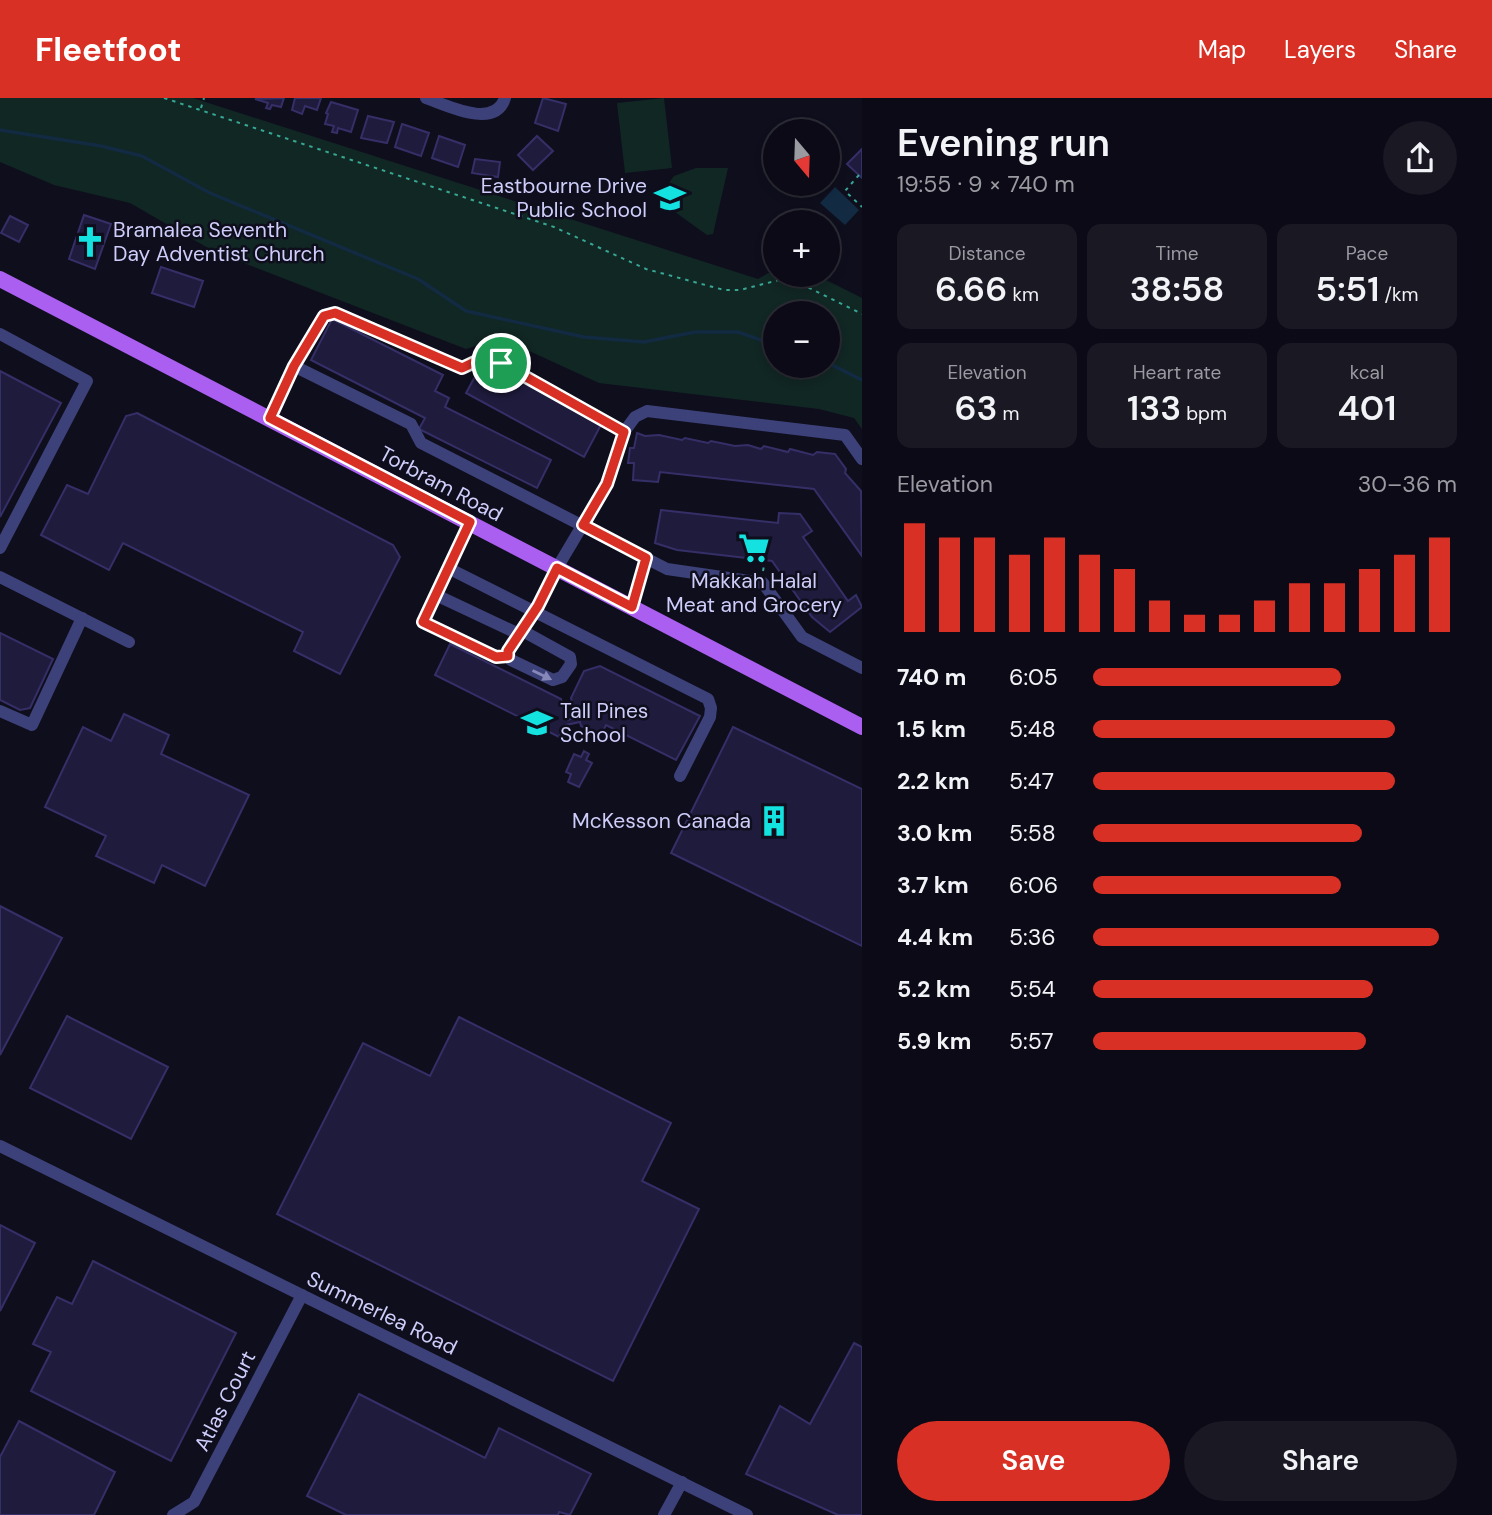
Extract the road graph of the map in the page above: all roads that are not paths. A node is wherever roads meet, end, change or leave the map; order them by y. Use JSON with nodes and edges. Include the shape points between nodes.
{"nodes":[{"id":1,"x":425,"y":98,"type":"edge"},
{"id":2,"x":505,"y":98,"type":"edge"},
{"id":3,"x":0,"y":279,"type":"edge"},
{"id":4,"x":0,"y":334,"type":"edge"},
{"id":5,"x":294,"y":366,"type":"junction"},
{"id":6,"x":270,"y":418,"type":"junction"},
{"id":7,"x":624,"y":432,"type":"junction"},
{"id":8,"x":862,"y":458,"type":"edge"},
{"id":9,"x":470,"y":522,"type":"junction"},
{"id":10,"x":583,"y":525,"type":"junction"},
{"id":11,"x":0,"y":548,"type":"edge"},
{"id":12,"x":448,"y":568,"type":"junction"},
{"id":13,"x":557,"y":568,"type":"junction"},
{"id":14,"x":0,"y":577,"type":"edge"},
{"id":15,"x":436,"y":594,"type":"junction"},
{"id":16,"x":535,"y":611,"type":"junction"},
{"id":17,"x":82,"y":618,"type":"junction"},
{"id":18,"x":520,"y":632,"type":"junction"},
{"id":19,"x":129,"y":642,"type":"dead end"},
{"id":20,"x":508,"y":656,"type":"junction"},
{"id":21,"x":862,"y":668,"type":"edge"},
{"id":22,"x":0,"y":711,"type":"edge"},
{"id":23,"x":862,"y":727,"type":"edge"},
{"id":24,"x":680,"y":776,"type":"dead end"},
{"id":25,"x":0,"y":1146,"type":"edge"},
{"id":26,"x":302,"y":1295,"type":"junction"},
{"id":27,"x":682,"y":1482,"type":"junction"},
{"id":28,"x":173,"y":1515,"type":"edge"},
{"id":29,"x":664,"y":1515,"type":"edge"},
{"id":30,"x":747,"y":1515,"type":"edge"}],
"edges":[{"from":1,"to":2,"type":"street","via":[[481,115],[494,111]]},
{"from":3,"to":6,"type":"main road","name":"Torbram Road"},
{"from":4,"to":11,"type":"street","via":[[87,381]]},
{"from":5,"to":6,"type":"street"},
{"from":5,"to":7,"type":"street","via":[[324,316],[335,313],[462,368],[485,357],[501,363]]},
{"from":5,"to":10,"type":"street","via":[[411,424],[421,443]]},
{"from":6,"to":9,"type":"main road","name":"Torbram Road"},
{"from":7,"to":8,"type":"street","via":[[635,417],[647,411],[845,435]]},
{"from":7,"to":10,"type":"street","via":[[607,484]]},
{"from":9,"to":12,"type":"street"},
{"from":9,"to":13,"type":"main road","name":"Torbram Road"},
{"from":10,"to":13,"type":"street"},
{"from":10,"to":21,"type":"street","via":[[667,569],[763,583],[802,637]]},
{"from":12,"to":15,"type":"street"},
{"from":12,"to":16,"type":"street"},
{"from":13,"to":16,"type":"street"},
{"from":13,"to":23,"type":"main road","name":"Torbram Road"},
{"from":14,"to":17,"type":"street"},
{"from":15,"to":18,"type":"street"},
{"from":15,"to":20,"type":"street","via":[[423,622],[496,657]]},
{"from":16,"to":18,"type":"street"},
{"from":16,"to":24,"type":"street","via":[[708,699],[712,712]]},
{"from":17,"to":19,"type":"street"},
{"from":17,"to":22,"type":"street","via":[[32,725]]},
{"from":18,"to":20,"type":"street"},
{"from":20,"to":18,"type":"street","one_way":true,"via":[[556,681],[571,664],[564,651]]},
{"from":25,"to":26,"type":"street","name":"Summerlea Road"},
{"from":26,"to":27,"type":"street","name":"Summerlea Road"},
{"from":26,"to":28,"type":"street","name":"Atlas Court","via":[[194,1502]]},
{"from":27,"to":29,"type":"street"},
{"from":27,"to":30,"type":"street","name":"Summerlea Road"}]}
